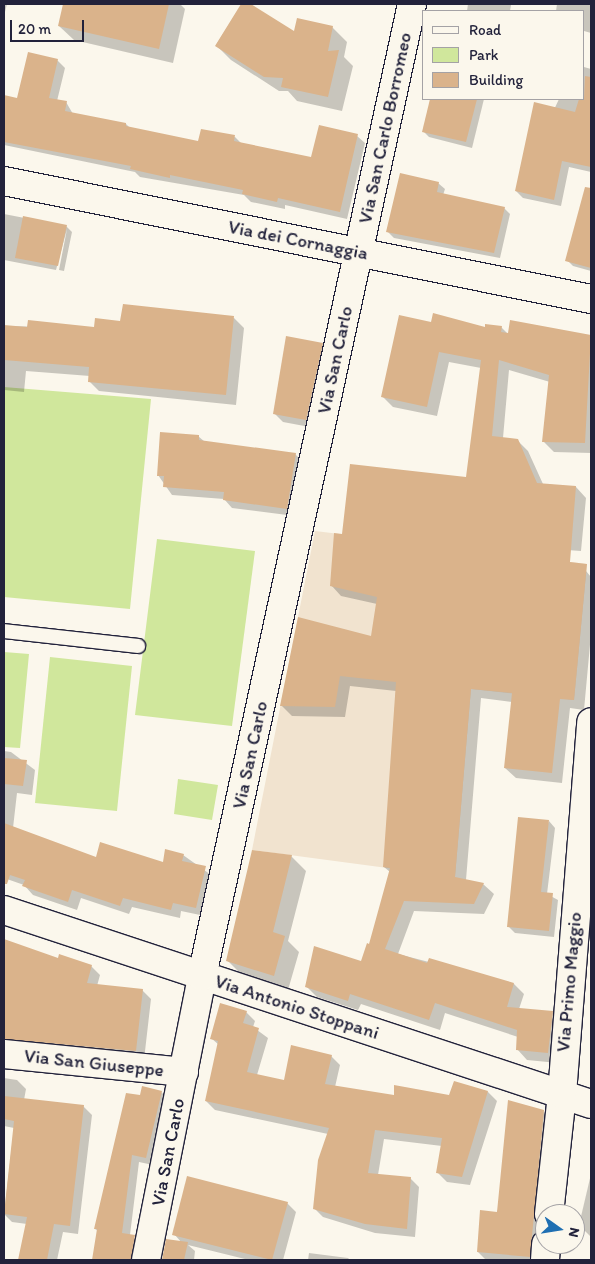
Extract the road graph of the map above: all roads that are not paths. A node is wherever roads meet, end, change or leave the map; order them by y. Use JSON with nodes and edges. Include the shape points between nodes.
{"nodes":[{"id":1,"x":412,"y":4,"type":"edge"},
{"id":2,"x":4,"y":181,"type":"edge"},
{"id":3,"x":358,"y":252,"type":"junction"},
{"id":4,"x":591,"y":299,"type":"edge"},
{"id":5,"x":4,"y":631,"type":"edge"},
{"id":6,"x":138,"y":646,"type":"dead end"},
{"id":7,"x":591,"y":722,"type":"edge"},
{"id":8,"x":4,"y":910,"type":"edge"},
{"id":9,"x":202,"y":976,"type":"junction"},
{"id":10,"x":4,"y":1054,"type":"edge"},
{"id":11,"x":184,"y":1072,"type":"junction"},
{"id":12,"x":562,"y":1094,"type":"junction"},
{"id":13,"x":591,"y":1104,"type":"edge"},
{"id":14,"x":550,"y":1204,"type":"edge"},
{"id":15,"x":146,"y":1260,"type":"edge"}],
"edges":[{"from":1,"to":3,"type":"street","name":"Via San Carlo Borromeo"},
{"from":2,"to":3,"type":"street","name":"Via dei Cornaggia"},
{"from":3,"to":4,"type":"street","name":"Via dei Cornaggia"},
{"from":3,"to":9,"type":"street","name":"Via San Carlo"},
{"from":5,"to":6,"type":"lane"},
{"from":7,"to":12,"type":"street","name":"Via Primo Maggio"},
{"from":8,"to":9,"type":"street","name":"Via Antonio Stoppani"},
{"from":9,"to":11,"type":"street","name":"Via San Carlo"},
{"from":9,"to":12,"type":"street","name":"Via Antonio Stoppani"},
{"from":10,"to":11,"type":"street","name":"Via San Giuseppe"},
{"from":11,"to":15,"type":"street","name":"Via San Carlo"},
{"from":12,"to":13,"type":"street","name":"Via Antonio Stoppani"},
{"from":12,"to":14,"type":"street","name":"Via Primo Maggio"}]}
